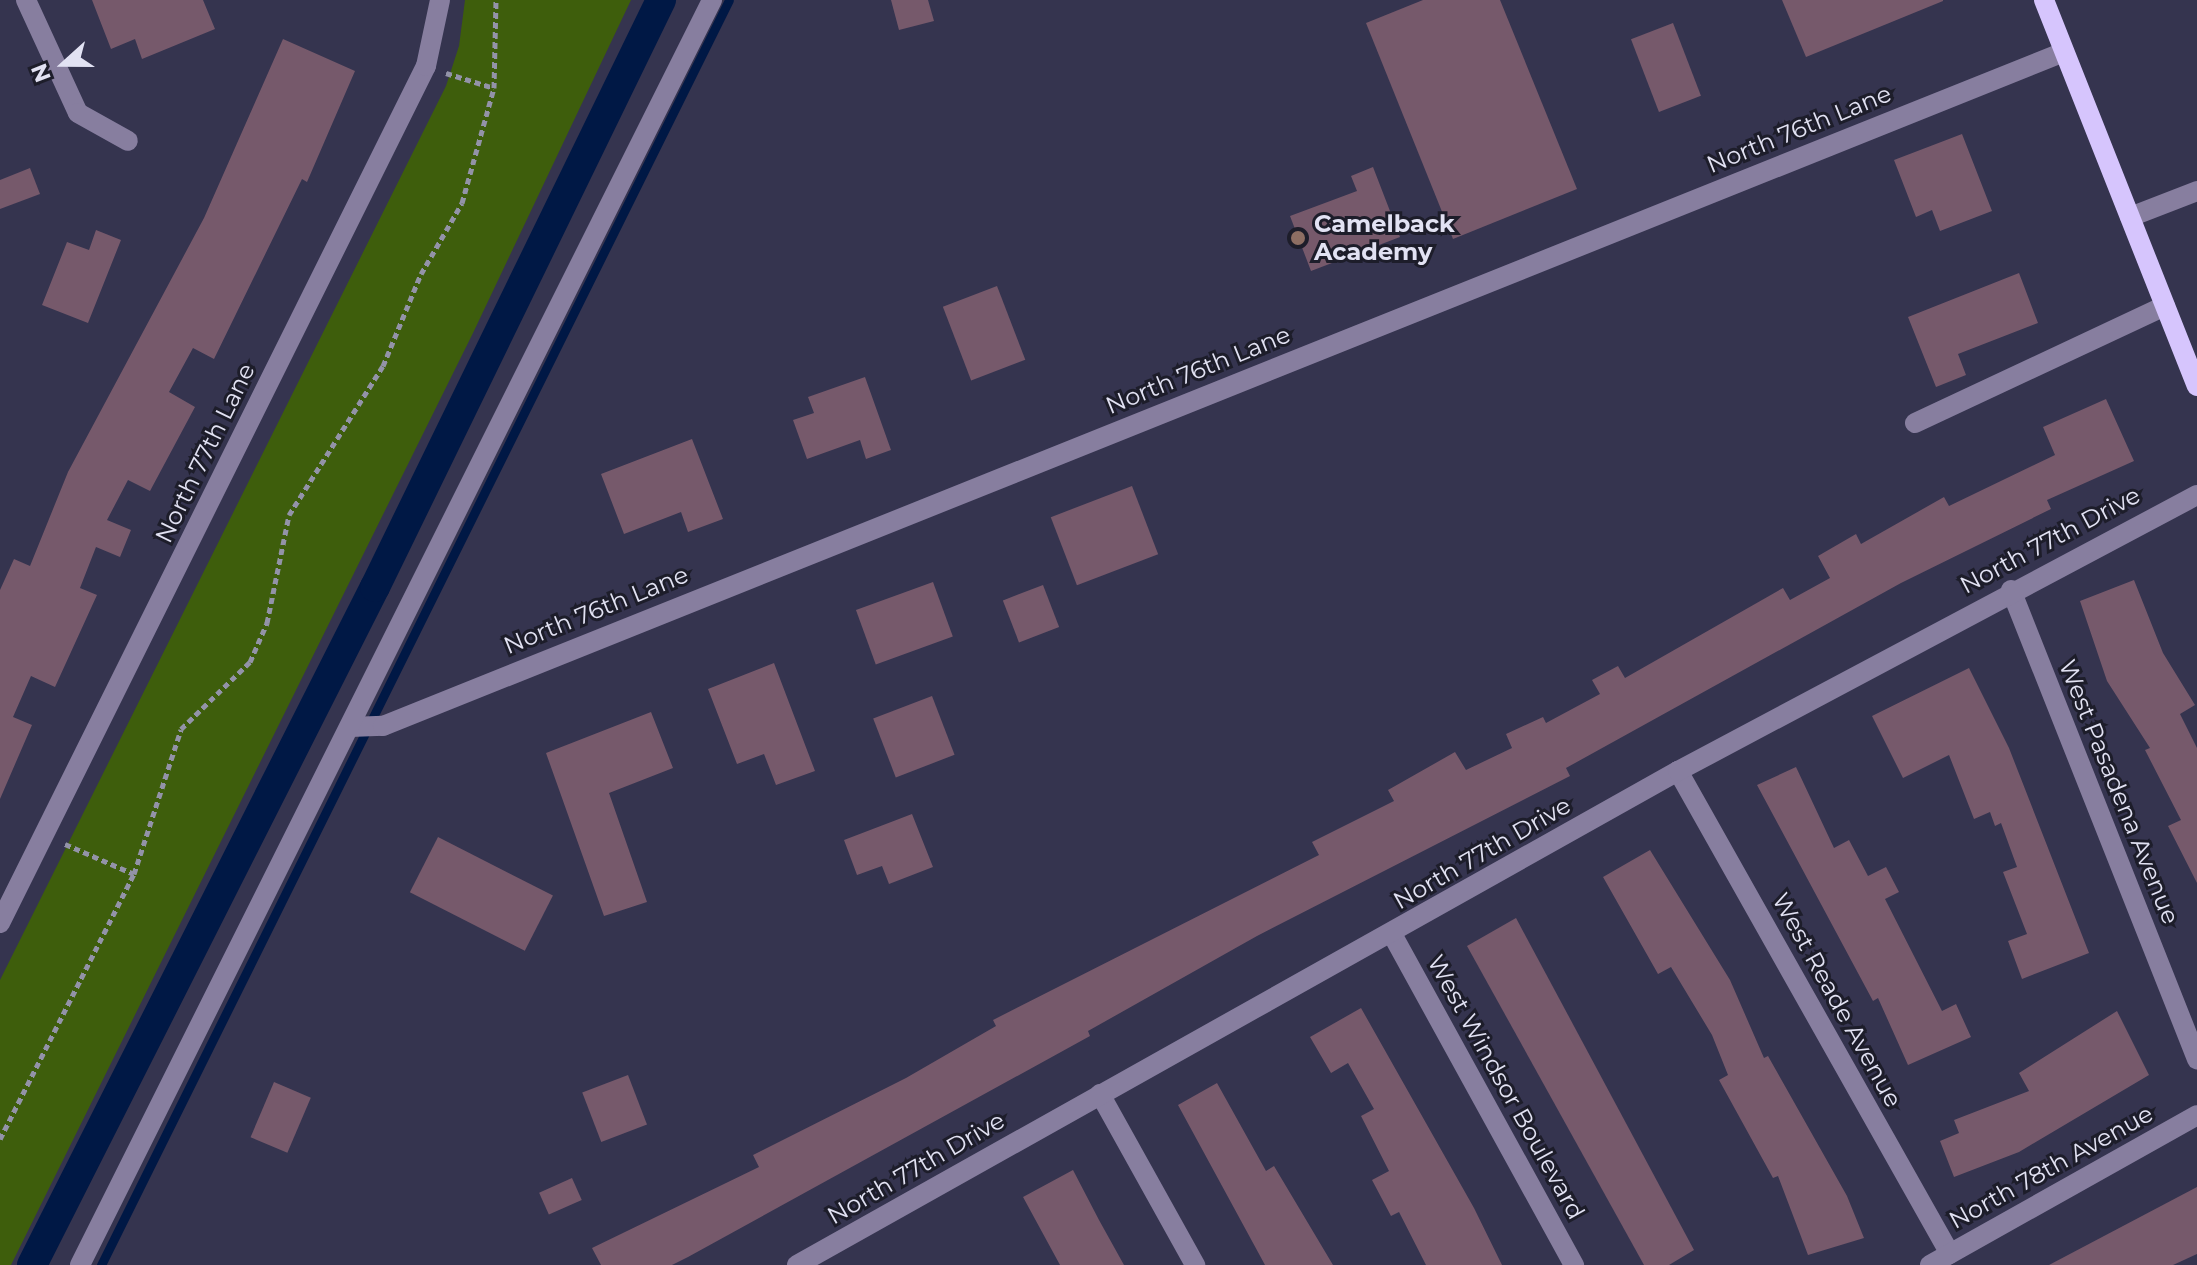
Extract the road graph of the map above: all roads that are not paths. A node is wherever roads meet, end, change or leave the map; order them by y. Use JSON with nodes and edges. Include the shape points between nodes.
{"nodes":[{"id":1,"x":26,"y":0,"type":"edge"},
{"id":2,"x":440,"y":0,"type":"edge"},
{"id":3,"x":712,"y":0,"type":"edge"},
{"id":4,"x":2044,"y":0,"type":"edge"},
{"id":5,"x":2064,"y":52,"type":"junction"},
{"id":6,"x":128,"y":141,"type":"dead end"},
{"id":7,"x":2197,"y":191,"type":"edge"},
{"id":8,"x":2130,"y":217,"type":"junction"},
{"id":9,"x":2165,"y":306,"type":"junction"},
{"id":10,"x":2197,"y":386,"type":"edge"},
{"id":11,"x":1915,"y":423,"type":"dead end"},
{"id":12,"x":2197,"y":495,"type":"edge"},
{"id":13,"x":2011,"y":590,"type":"junction"},
{"id":14,"x":355,"y":726,"type":"junction"},
{"id":15,"x":1678,"y":771,"type":"junction"},
{"id":16,"x":1,"y":919,"type":"edge"},
{"id":17,"x":1392,"y":934,"type":"junction"},
{"id":18,"x":2197,"y":1059,"type":"edge"},
{"id":19,"x":1100,"y":1094,"type":"junction"},
{"id":20,"x":2197,"y":1115,"type":"edge"},
{"id":21,"x":1950,"y":1254,"type":"junction"},
{"id":22,"x":809,"y":1262,"type":"edge"},
{"id":23,"x":80,"y":1265,"type":"edge"},
{"id":24,"x":1195,"y":1265,"type":"edge"},
{"id":25,"x":1574,"y":1265,"type":"edge"},
{"id":26,"x":1930,"y":1265,"type":"edge"}],
"edges":[{"from":1,"to":6,"type":"street","via":[[78,113]]},
{"from":2,"to":16,"type":"street","name":"North 77th Lane","via":[[426,66]]},
{"from":3,"to":14,"type":"street"},
{"from":4,"to":5,"type":"main road"},
{"from":5,"to":8,"type":"main road"},
{"from":5,"to":14,"type":"street","name":"North 76th Lane","via":[[383,726]]},
{"from":7,"to":8,"type":"street"},
{"from":8,"to":9,"type":"main road"},
{"from":9,"to":10,"type":"main road"},
{"from":9,"to":11,"type":"street"},
{"from":12,"to":13,"type":"street","name":"North 77th Drive"},
{"from":13,"to":15,"type":"street","name":"North 77th Drive"},
{"from":13,"to":18,"type":"street","name":"West Pasadena Avenue"},
{"from":14,"to":23,"type":"street"},
{"from":15,"to":17,"type":"street","name":"North 77th Drive"},
{"from":15,"to":21,"type":"street","name":"West Reade Avenue"},
{"from":17,"to":19,"type":"street","name":"North 77th Drive"},
{"from":17,"to":25,"type":"street","name":"West Windsor Boulevard"},
{"from":19,"to":22,"type":"street","name":"North 77th Drive"},
{"from":19,"to":24,"type":"street"},
{"from":20,"to":21,"type":"street","name":"North 78th Avenue"},
{"from":21,"to":26,"type":"street","name":"North 78th Avenue"}]}
